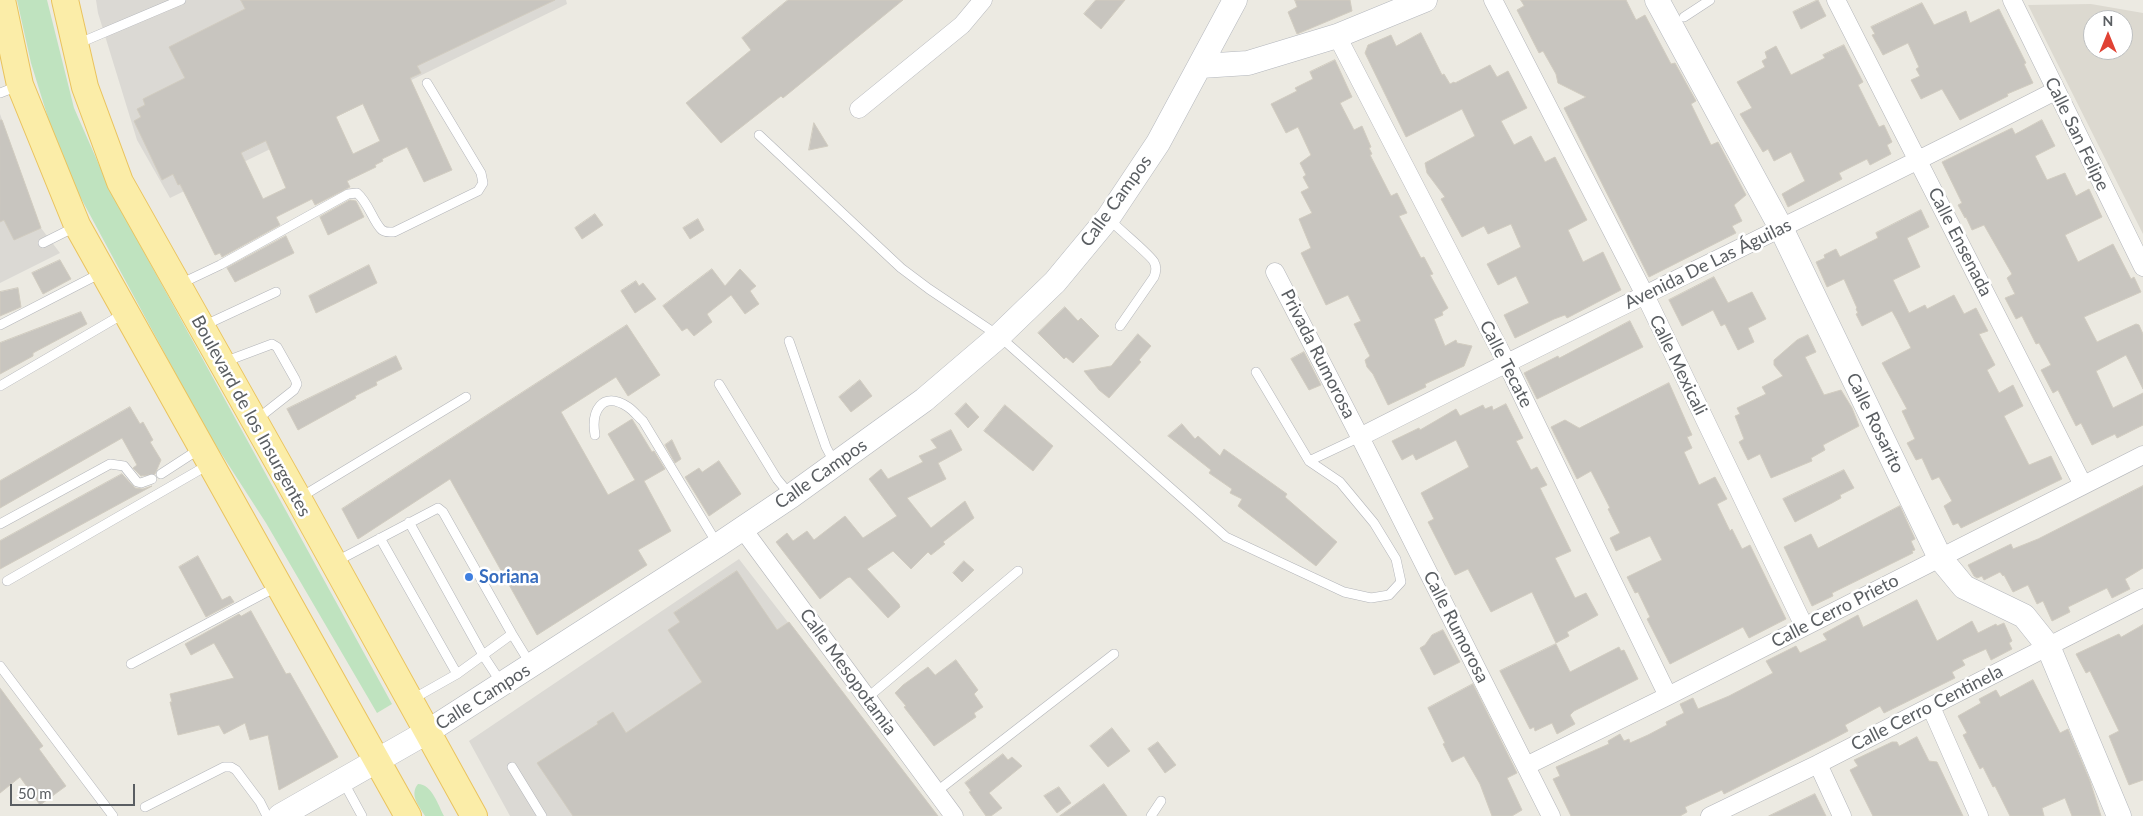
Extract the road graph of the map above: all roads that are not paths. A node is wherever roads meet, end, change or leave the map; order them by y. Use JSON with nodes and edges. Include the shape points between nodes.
{"nodes":[{"id":1,"x":2,"y":0,"type":"edge"},
{"id":2,"x":65,"y":0,"type":"edge"},
{"id":3,"x":181,"y":0,"type":"edge"},
{"id":4,"x":983,"y":0,"type":"edge"},
{"id":5,"x":1425,"y":0,"type":"edge"},
{"id":6,"x":1493,"y":0,"type":"edge"},
{"id":7,"x":1657,"y":0,"type":"edge"},
{"id":8,"x":1710,"y":0,"type":"edge"},
{"id":9,"x":1836,"y":0,"type":"edge"},
{"id":10,"x":2012,"y":0,"type":"edge"},
{"id":11,"x":1233,"y":1,"type":"edge"},
{"id":12,"x":1684,"y":17,"type":"dead end"},
{"id":13,"x":1337,"y":36,"type":"junction"},
{"id":14,"x":74,"y":45,"type":"junction"},
{"id":15,"x":1201,"y":66,"type":"junction"},
{"id":16,"x":427,"y":83,"type":"dead end"},
{"id":17,"x":10,"y":89,"type":"edge"},
{"id":18,"x":2055,"y":91,"type":"junction"},
{"id":19,"x":859,"y":109,"type":"dead end"},
{"id":20,"x":760,"y":135,"type":"dead end"},
{"id":21,"x":1919,"y":161,"type":"junction"},
{"id":22,"x":1108,"y":218,"type":"junction"},
{"id":23,"x":77,"y":225,"type":"junction"},
{"id":24,"x":1781,"y":228,"type":"junction"},
{"id":25,"x":43,"y":243,"type":"dead end"},
{"id":26,"x":2143,"y":267,"type":"edge"},
{"id":27,"x":104,"y":272,"type":"junction"},
{"id":28,"x":1275,"y":272,"type":"dead end"},
{"id":29,"x":178,"y":286,"type":"junction"},
{"id":30,"x":276,"y":292,"type":"dead end"},
{"id":31,"x":1645,"y":295,"type":"junction"},
{"id":32,"x":126,"y":313,"type":"junction"},
{"id":33,"x":0,"y":324,"type":"edge"},
{"id":34,"x":1120,"y":326,"type":"dead end"},
{"id":35,"x":201,"y":327,"type":"junction"},
{"id":36,"x":999,"y":336,"type":"junction"},
{"id":37,"x":788,"y":341,"type":"dead end"},
{"id":38,"x":1506,"y":362,"type":"junction"},
{"id":39,"x":221,"y":363,"type":"junction"},
{"id":40,"x":1256,"y":372,"type":"dead end"},
{"id":41,"x":719,"y":384,"type":"dead end"},
{"id":42,"x":0,"y":386,"type":"edge"},
{"id":43,"x":466,"y":397,"type":"dead end"},
{"id":44,"x":254,"y":421,"type":"junction"},
{"id":45,"x":594,"y":435,"type":"dead end"},
{"id":46,"x":1360,"y":437,"type":"junction"},
{"id":47,"x":2143,"y":455,"type":"edge"},
{"id":48,"x":206,"y":456,"type":"junction"},
{"id":49,"x":1309,"y":461,"type":"junction"},
{"id":50,"x":835,"y":465,"type":"junction"},
{"id":51,"x":161,"y":474,"type":"dead end"},
{"id":52,"x":152,"y":479,"type":"dead end"},
{"id":53,"x":2083,"y":485,"type":"junction"},
{"id":54,"x":791,"y":496,"type":"junction"},
{"id":55,"x":298,"y":498,"type":"junction"},
{"id":56,"x":409,"y":522,"type":"junction"},
{"id":57,"x":0,"y":524,"type":"edge"},
{"id":58,"x":742,"y":528,"type":"junction"},
{"id":59,"x":380,"y":538,"type":"junction"},
{"id":60,"x":718,"y":545,"type":"junction"},
{"id":61,"x":1940,"y":558,"type":"junction"},
{"id":62,"x":333,"y":563,"type":"junction"},
{"id":63,"x":1018,"y":571,"type":"dead end"},
{"id":64,"x":6,"y":581,"type":"dead end"},
{"id":65,"x":279,"y":586,"type":"junction"},
{"id":66,"x":2143,"y":598,"type":"edge"},
{"id":67,"x":1804,"y":626,"type":"junction"},
{"id":68,"x":512,"y":634,"type":"junction"},
{"id":69,"x":2048,"y":646,"type":"junction"},
{"id":70,"x":1114,"y":654,"type":"dead end"},
{"id":71,"x":484,"y":655,"type":"junction"},
{"id":72,"x":131,"y":664,"type":"dead end"},
{"id":73,"x":0,"y":666,"type":"edge"},
{"id":74,"x":532,"y":666,"type":"junction"},
{"id":75,"x":456,"y":674,"type":"junction"},
{"id":76,"x":502,"y":685,"type":"junction"},
{"id":77,"x":1668,"y":696,"type":"junction"},
{"id":78,"x":867,"y":698,"type":"junction"},
{"id":79,"x":410,"y":700,"type":"junction"},
{"id":80,"x":1931,"y":706,"type":"junction"},
{"id":81,"x":427,"y":732,"type":"junction"},
{"id":82,"x":377,"y":761,"type":"junction"},
{"id":83,"x":1818,"y":764,"type":"junction"},
{"id":84,"x":1526,"y":766,"type":"junction"},
{"id":85,"x":512,"y":767,"type":"dead end"},
{"id":86,"x":343,"y":780,"type":"junction"},
{"id":87,"x":936,"y":792,"type":"junction"},
{"id":88,"x":1161,"y":801,"type":"dead end"},
{"id":89,"x":144,"y":807,"type":"dead end"},
{"id":90,"x":113,"y":816,"type":"edge"},
{"id":91,"x":267,"y":816,"type":"edge"},
{"id":92,"x":280,"y":816,"type":"edge"},
{"id":93,"x":362,"y":816,"type":"edge"},
{"id":94,"x":408,"y":816,"type":"edge"},
{"id":95,"x":474,"y":816,"type":"edge"},
{"id":96,"x":542,"y":816,"type":"edge"},
{"id":97,"x":954,"y":816,"type":"edge"},
{"id":98,"x":1151,"y":816,"type":"edge"},
{"id":99,"x":1551,"y":816,"type":"edge"},
{"id":100,"x":1710,"y":816,"type":"edge"},
{"id":101,"x":1842,"y":816,"type":"edge"},
{"id":102,"x":1979,"y":816,"type":"edge"},
{"id":103,"x":2119,"y":816,"type":"edge"}],
"edges":[{"from":1,"to":17,"type":"main road"},
{"from":2,"to":14,"type":"main road","name":"Boulevard de los Insurgentes"},
{"from":3,"to":14,"type":"lane"},
{"from":4,"to":19,"type":"street","via":[[962,25]]},
{"from":5,"to":13,"type":"street"},
{"from":6,"to":31,"type":"street","name":"Calle Mexicali"},
{"from":7,"to":24,"type":"street","name":"Calle Rosarito"},
{"from":8,"to":12,"type":"lane"},
{"from":9,"to":21,"type":"street","name":"Calle Ensenada"},
{"from":10,"to":18,"type":"street","name":"Calle San Felipe"},
{"from":11,"to":15,"type":"street","name":"Calle Campos"},
{"from":13,"to":15,"type":"street","via":[[1248,63]]},
{"from":13,"to":38,"type":"street","name":"Calle Tecate"},
{"from":14,"to":29,"type":"main road","name":"Boulevard de los Insurgentes","via":[[85,87],[120,182]]},
{"from":15,"to":22,"type":"street","name":"Calle Campos","via":[[1158,143]]},
{"from":16,"to":29,"type":"lane","via":[[481,173],[482,183],[478,191],[394,232],[382,230],[358,193],[348,194]]},
{"from":17,"to":23,"type":"main road"},
{"from":18,"to":21,"type":"street","name":"Avenida De Las Águilas"},
{"from":18,"to":26,"type":"street","name":"Calle San Felipe"},
{"from":20,"to":36,"type":"lane","via":[[901,268]]},
{"from":21,"to":24,"type":"street","name":"Avenida De Las Águilas"},
{"from":21,"to":53,"type":"street","name":"Calle Ensenada"},
{"from":22,"to":34,"type":"lane","via":[[1154,260],[1156,269],[1154,277]]},
{"from":22,"to":36,"type":"street","name":"Calle Campos","via":[[1055,282]]},
{"from":23,"to":25,"type":"lane"},
{"from":23,"to":27,"type":"main road"},
{"from":24,"to":31,"type":"street","name":"Avenida De Las Águilas"},
{"from":24,"to":61,"type":"street","name":"Calle Rosarito"},
{"from":27,"to":32,"type":"main road"},
{"from":27,"to":33,"type":"lane"},
{"from":28,"to":46,"type":"street","name":"Privada Rumorosa"},
{"from":29,"to":35,"type":"main road","name":"Boulevard de los Insurgentes"},
{"from":30,"to":35,"type":"lane"},
{"from":31,"to":38,"type":"street","name":"Avenida De Las Águilas"},
{"from":31,"to":67,"type":"street","name":"Calle Mexicali"},
{"from":32,"to":42,"type":"lane"},
{"from":32,"to":48,"type":"main road"},
{"from":35,"to":39,"type":"main road","name":"Boulevard de los Insurgentes"},
{"from":36,"to":49,"type":"lane","via":[[1226,537],[1344,592],[1371,598],[1389,595],[1401,582],[1396,559],[1374,523],[1340,482]]},
{"from":36,"to":50,"type":"street","name":"Calle Campos","via":[[924,400]]},
{"from":37,"to":50,"type":"lane"},
{"from":38,"to":46,"type":"street","name":"Avenida De Las Águilas"},
{"from":38,"to":77,"type":"street","name":"Calle Tecate"},
{"from":39,"to":44,"type":"main road","name":"Boulevard de los Insurgentes"},
{"from":39,"to":44,"type":"lane","via":[[266,345],[277,347],[297,384],[294,390]]},
{"from":40,"to":49,"type":"lane"},
{"from":41,"to":54,"type":"lane"},
{"from":43,"to":55,"type":"lane"},
{"from":44,"to":55,"type":"main road","name":"Boulevard de los Insurgentes"},
{"from":45,"to":60,"type":"lane","via":[[596,409],[605,401],[616,401],[629,408],[643,421]]},
{"from":46,"to":49,"type":"lane"},
{"from":46,"to":84,"type":"street","name":"Calle Rumorosa"},
{"from":47,"to":53,"type":"street","name":"Calle Cerro Prieto"},
{"from":48,"to":51,"type":"lane"},
{"from":48,"to":64,"type":"lane"},
{"from":48,"to":65,"type":"main road"},
{"from":50,"to":54,"type":"street","name":"Calle Campos"},
{"from":52,"to":57,"type":"lane","via":[[136,482],[124,466],[110,464]]},
{"from":53,"to":61,"type":"street","name":"Calle Cerro Prieto"},
{"from":54,"to":58,"type":"street","name":"Calle Campos"},
{"from":55,"to":62,"type":"main road","name":"Boulevard de los Insurgentes"},
{"from":56,"to":59,"type":"lane"},
{"from":56,"to":68,"type":"lane","via":[[438,508],[443,512]]},
{"from":56,"to":71,"type":"lane"},
{"from":58,"to":60,"type":"street","name":"Calle Campos"},
{"from":58,"to":78,"type":"street","name":"Calle Mesopotamia"},
{"from":59,"to":62,"type":"lane"},
{"from":59,"to":75,"type":"lane"},
{"from":60,"to":74,"type":"street","name":"Calle Campos"},
{"from":61,"to":67,"type":"street","name":"Calle Cerro Prieto"},
{"from":61,"to":69,"type":"street","name":"Calle Rosarito","via":[[1964,587],[2024,616]]},
{"from":62,"to":79,"type":"main road","name":"Boulevard de los Insurgentes"},
{"from":63,"to":78,"type":"lane"},
{"from":65,"to":72,"type":"lane"},
{"from":65,"to":82,"type":"main road"},
{"from":66,"to":69,"type":"street","name":"Calle Cerro Centinela"},
{"from":67,"to":77,"type":"street","name":"Calle Cerro Prieto"},
{"from":68,"to":71,"type":"lane"},
{"from":68,"to":74,"type":"lane"},
{"from":69,"to":80,"type":"street","name":"Calle Cerro Centinela"},
{"from":69,"to":103,"type":"street","name":"Calle Rosarito"},
{"from":70,"to":87,"type":"lane"},
{"from":71,"to":75,"type":"lane"},
{"from":71,"to":76,"type":"lane"},
{"from":73,"to":90,"type":"lane"},
{"from":74,"to":76,"type":"street","name":"Calle Campos"},
{"from":75,"to":79,"type":"lane"},
{"from":76,"to":81,"type":"street","name":"Calle Campos"},
{"from":77,"to":84,"type":"street","name":"Calle Cerro Prieto"},
{"from":78,"to":87,"type":"street","name":"Calle Mesopotamia"},
{"from":79,"to":81,"type":"main road","name":"Boulevard de los Insurgentes"},
{"from":80,"to":83,"type":"street","name":"Calle Cerro Centinela"},
{"from":80,"to":102,"type":"street"},
{"from":81,"to":82,"type":"street","name":"Calle Campos"},
{"from":81,"to":95,"type":"main road","name":"Boulevard de los Insurgentes"},
{"from":82,"to":86,"type":"street","name":"Calle Campos"},
{"from":82,"to":94,"type":"main road"},
{"from":83,"to":100,"type":"street","name":"Calle Cerro Centinela"},
{"from":83,"to":101,"type":"street"},
{"from":84,"to":99,"type":"street","name":"Calle Rumorosa"},
{"from":85,"to":96,"type":"lane"},
{"from":86,"to":92,"type":"street","name":"Calle Campos"},
{"from":86,"to":93,"type":"lane"},
{"from":87,"to":97,"type":"street","name":"Calle Mesopotamia"},
{"from":88,"to":98,"type":"lane"},
{"from":89,"to":91,"type":"lane","via":[[224,767],[231,767],[260,802]]}]}
